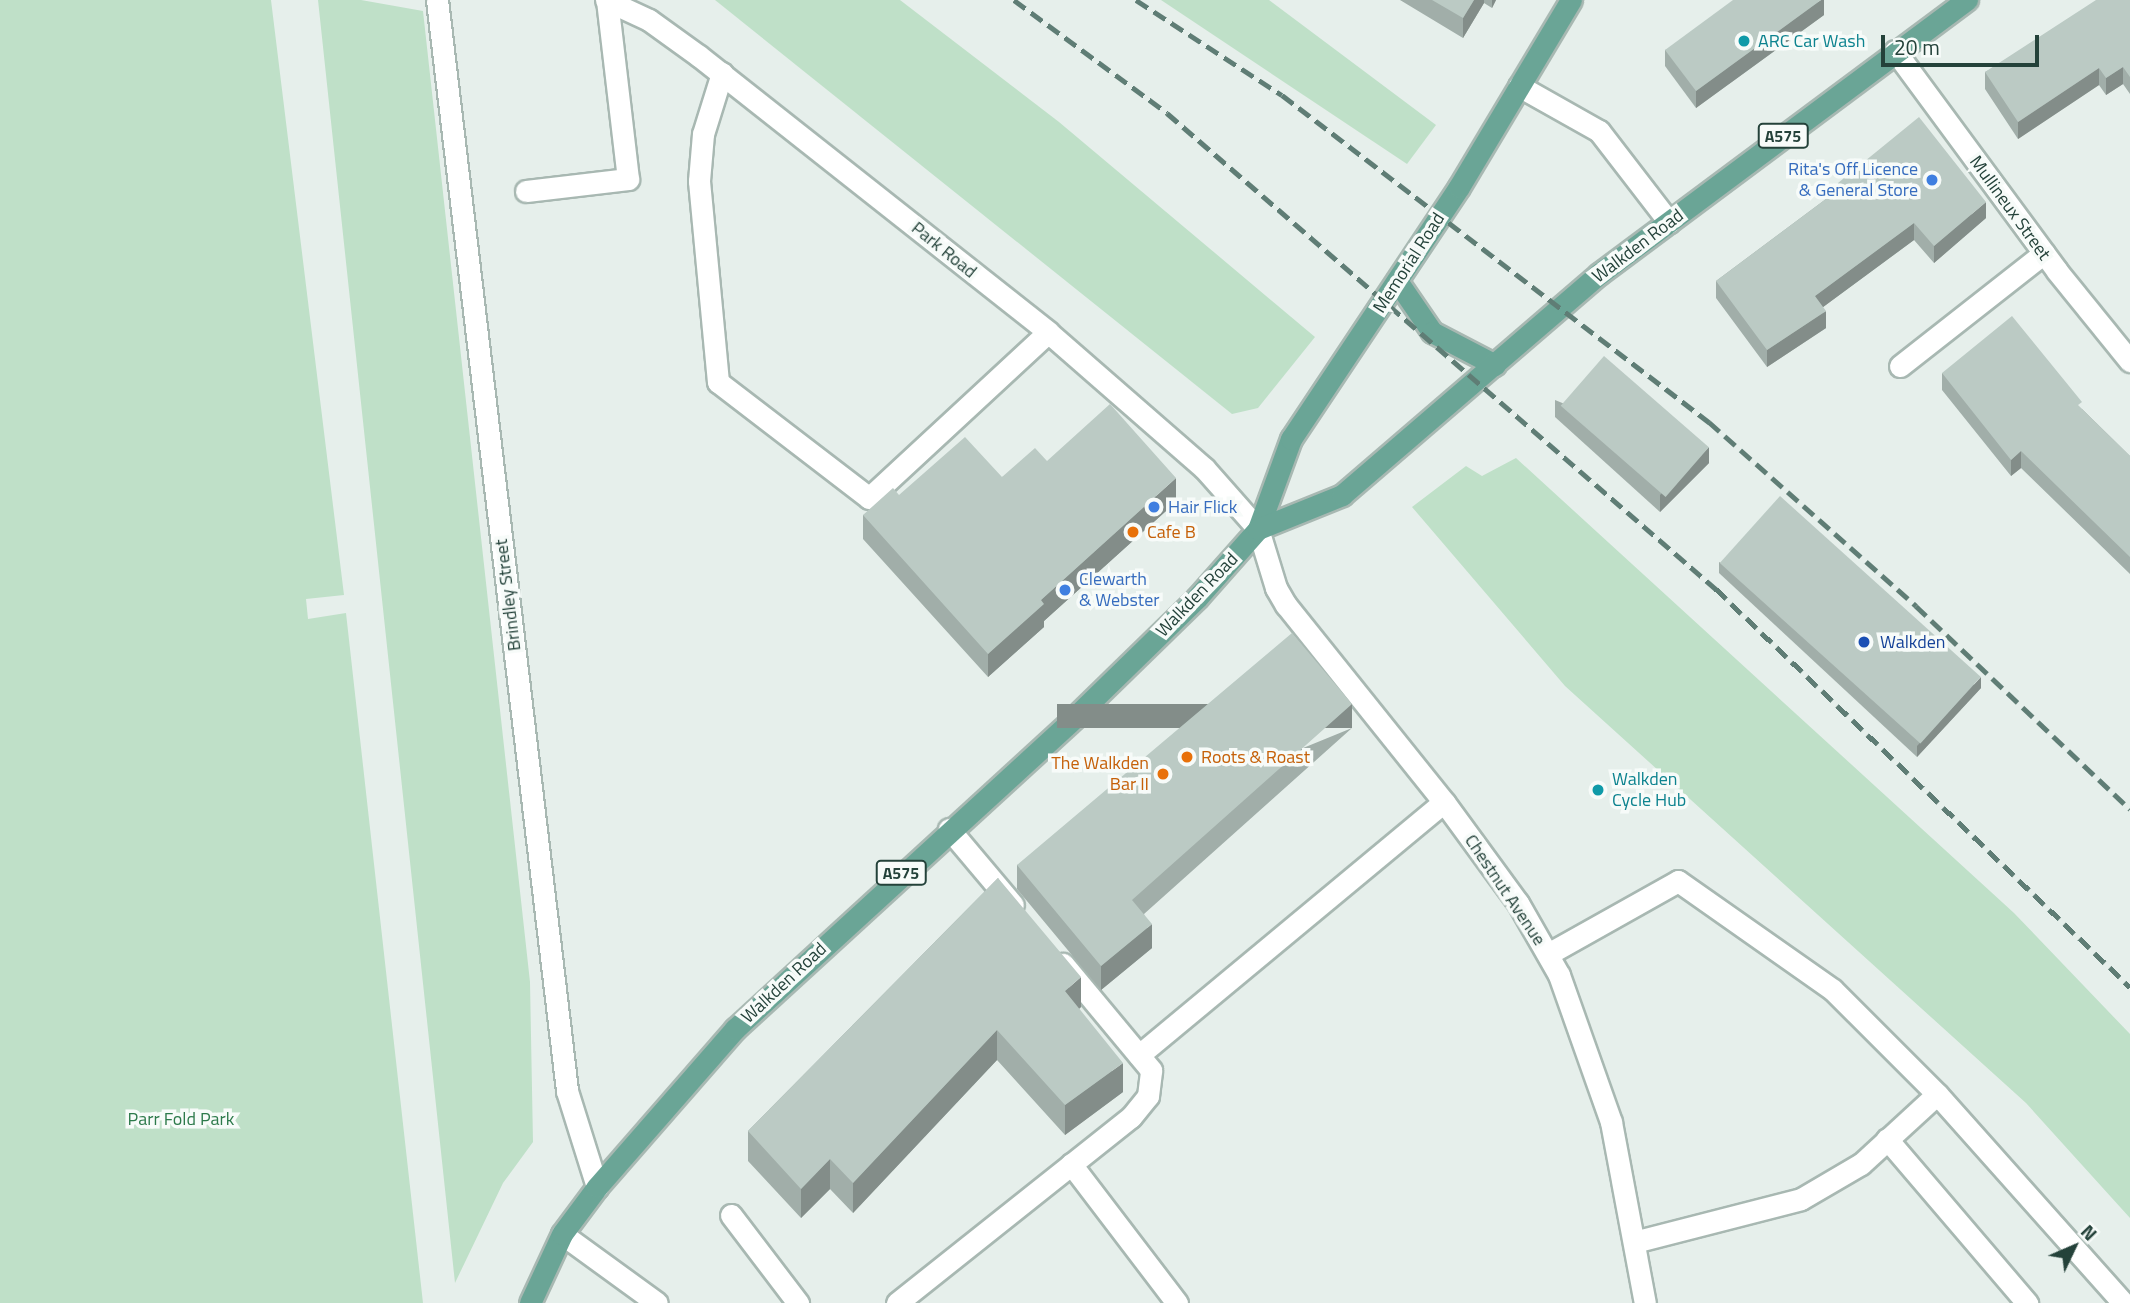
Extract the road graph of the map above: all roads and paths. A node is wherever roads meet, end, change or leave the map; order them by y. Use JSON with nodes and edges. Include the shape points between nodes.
{"nodes":[{"id":1,"x":437,"y":0,"type":"edge"},
{"id":2,"x":607,"y":0,"type":"edge"},
{"id":3,"x":1571,"y":0,"type":"edge"},
{"id":4,"x":1967,"y":0,"type":"edge"},
{"id":5,"x":1895,"y":51,"type":"junction"},
{"id":6,"x":722,"y":73,"type":"junction"},
{"id":7,"x":1519,"y":86,"type":"junction"},
{"id":8,"x":526,"y":191,"type":"dead end"},
{"id":9,"x":1669,"y":222,"type":"junction"},
{"id":10,"x":2044,"y":253,"type":"junction"},
{"id":11,"x":1397,"y":281,"type":"junction"},
{"id":12,"x":1048,"y":332,"type":"junction"},
{"id":13,"x":2130,"y":361,"type":"edge"},
{"id":14,"x":1495,"y":365,"type":"junction"},
{"id":15,"x":1900,"y":366,"type":"dead end"},
{"id":16,"x":1258,"y":529,"type":"junction"},
{"id":17,"x":1444,"y":802,"type":"junction"},
{"id":18,"x":949,"y":829,"type":"junction"},
{"id":19,"x":1027,"y":921,"type":"edge"},
{"id":20,"x":1053,"y":952,"type":"edge"},
{"id":21,"x":1548,"y":954,"type":"junction"},
{"id":22,"x":1139,"y":1055,"type":"junction"},
{"id":23,"x":1937,"y":1094,"type":"junction"},
{"id":24,"x":1887,"y":1139,"type":"junction"},
{"id":25,"x":1071,"y":1164,"type":"junction"},
{"id":26,"x":597,"y":1187,"type":"junction"},
{"id":27,"x":731,"y":1215,"type":"dead end"},
{"id":28,"x":562,"y":1234,"type":"junction"},
{"id":29,"x":1634,"y":1242,"type":"junction"},
{"id":30,"x":530,"y":1303,"type":"edge"},
{"id":31,"x":657,"y":1303,"type":"edge"},
{"id":32,"x":798,"y":1303,"type":"edge"},
{"id":33,"x":897,"y":1303,"type":"edge"},
{"id":34,"x":1177,"y":1303,"type":"edge"},
{"id":35,"x":1645,"y":1303,"type":"edge"},
{"id":36,"x":2026,"y":1303,"type":"edge"},
{"id":37,"x":2123,"y":1303,"type":"edge"}],
"edges":[{"from":1,"to":26,"type":"street","name":"Brindley Street","via":[[567,1091]]},
{"from":2,"to":6,"type":"street","name":"Park Road","via":[[649,20]]},
{"from":2,"to":8,"type":"street","via":[[628,179]]},
{"from":3,"to":7,"type":"main road","name":"Memorial Road","number":"A575"},
{"from":4,"to":5,"type":"main road","name":"Walkden Road","number":"A575"},
{"from":5,"to":9,"type":"main road","name":"Walkden Road","number":"A575"},
{"from":5,"to":10,"type":"street","name":"Mullineux Street"},
{"from":6,"to":12,"type":"street","name":"Park Road"},
{"from":6,"to":12,"type":"street","via":[[703,134],[699,181],[718,382],[869,498]]},
{"from":7,"to":9,"type":"street","via":[[1599,131]]},
{"from":7,"to":11,"type":"main road","name":"Memorial Road","number":"A575"},
{"from":9,"to":14,"type":"main road","name":"Walkden Road","number":"A575","via":[[1599,274]]},
{"from":10,"to":13,"type":"street","name":"Mullineux Street"},
{"from":10,"to":15,"type":"street"},
{"from":11,"to":14,"type":"main road","via":[[1432,332]]},
{"from":11,"to":16,"type":"main road","name":"Memorial Road","number":"A575","via":[[1291,439]]},
{"from":12,"to":16,"type":"street","name":"Park Road","via":[[1204,468]]},
{"from":14,"to":16,"type":"main road","name":"Walkden Road","number":"A575","via":[[1342,495]]},
{"from":16,"to":17,"type":"street","name":"Chestnut Avenue","via":[[1276,588],[1286,605]]},
{"from":16,"to":18,"type":"main road","name":"Walkden Road","number":"A575","via":[[1198,598],[1075,717]]},
{"from":17,"to":21,"type":"street","name":"Chestnut Avenue"},
{"from":17,"to":22,"type":"street"},
{"from":18,"to":19,"type":"street"},
{"from":18,"to":26,"type":"main road","name":"Walkden Road","number":"A575","via":[[735,1029]]},
{"from":20,"to":22,"type":"street"},
{"from":21,"to":23,"type":"street","via":[[1678,881],[1833,990]]},
{"from":21,"to":29,"type":"street","name":"Chestnut Avenue","via":[[1611,1122]]},
{"from":22,"to":25,"type":"street","via":[[1152,1070],[1148,1096],[1131,1117]]},
{"from":23,"to":24,"type":"street"},
{"from":23,"to":37,"type":"street"},
{"from":24,"to":29,"type":"street","via":[[1861,1164],[1801,1199]]},
{"from":24,"to":36,"type":"street"},
{"from":25,"to":33,"type":"street"},
{"from":25,"to":34,"type":"street"},
{"from":26,"to":28,"type":"main road","name":"Walkden Road","number":"A575"},
{"from":27,"to":32,"type":"street"},
{"from":28,"to":30,"type":"main road","name":"Walkden Road","number":"A575"},
{"from":28,"to":31,"type":"street"},
{"from":29,"to":35,"type":"street","name":"Chestnut Avenue"}]}
